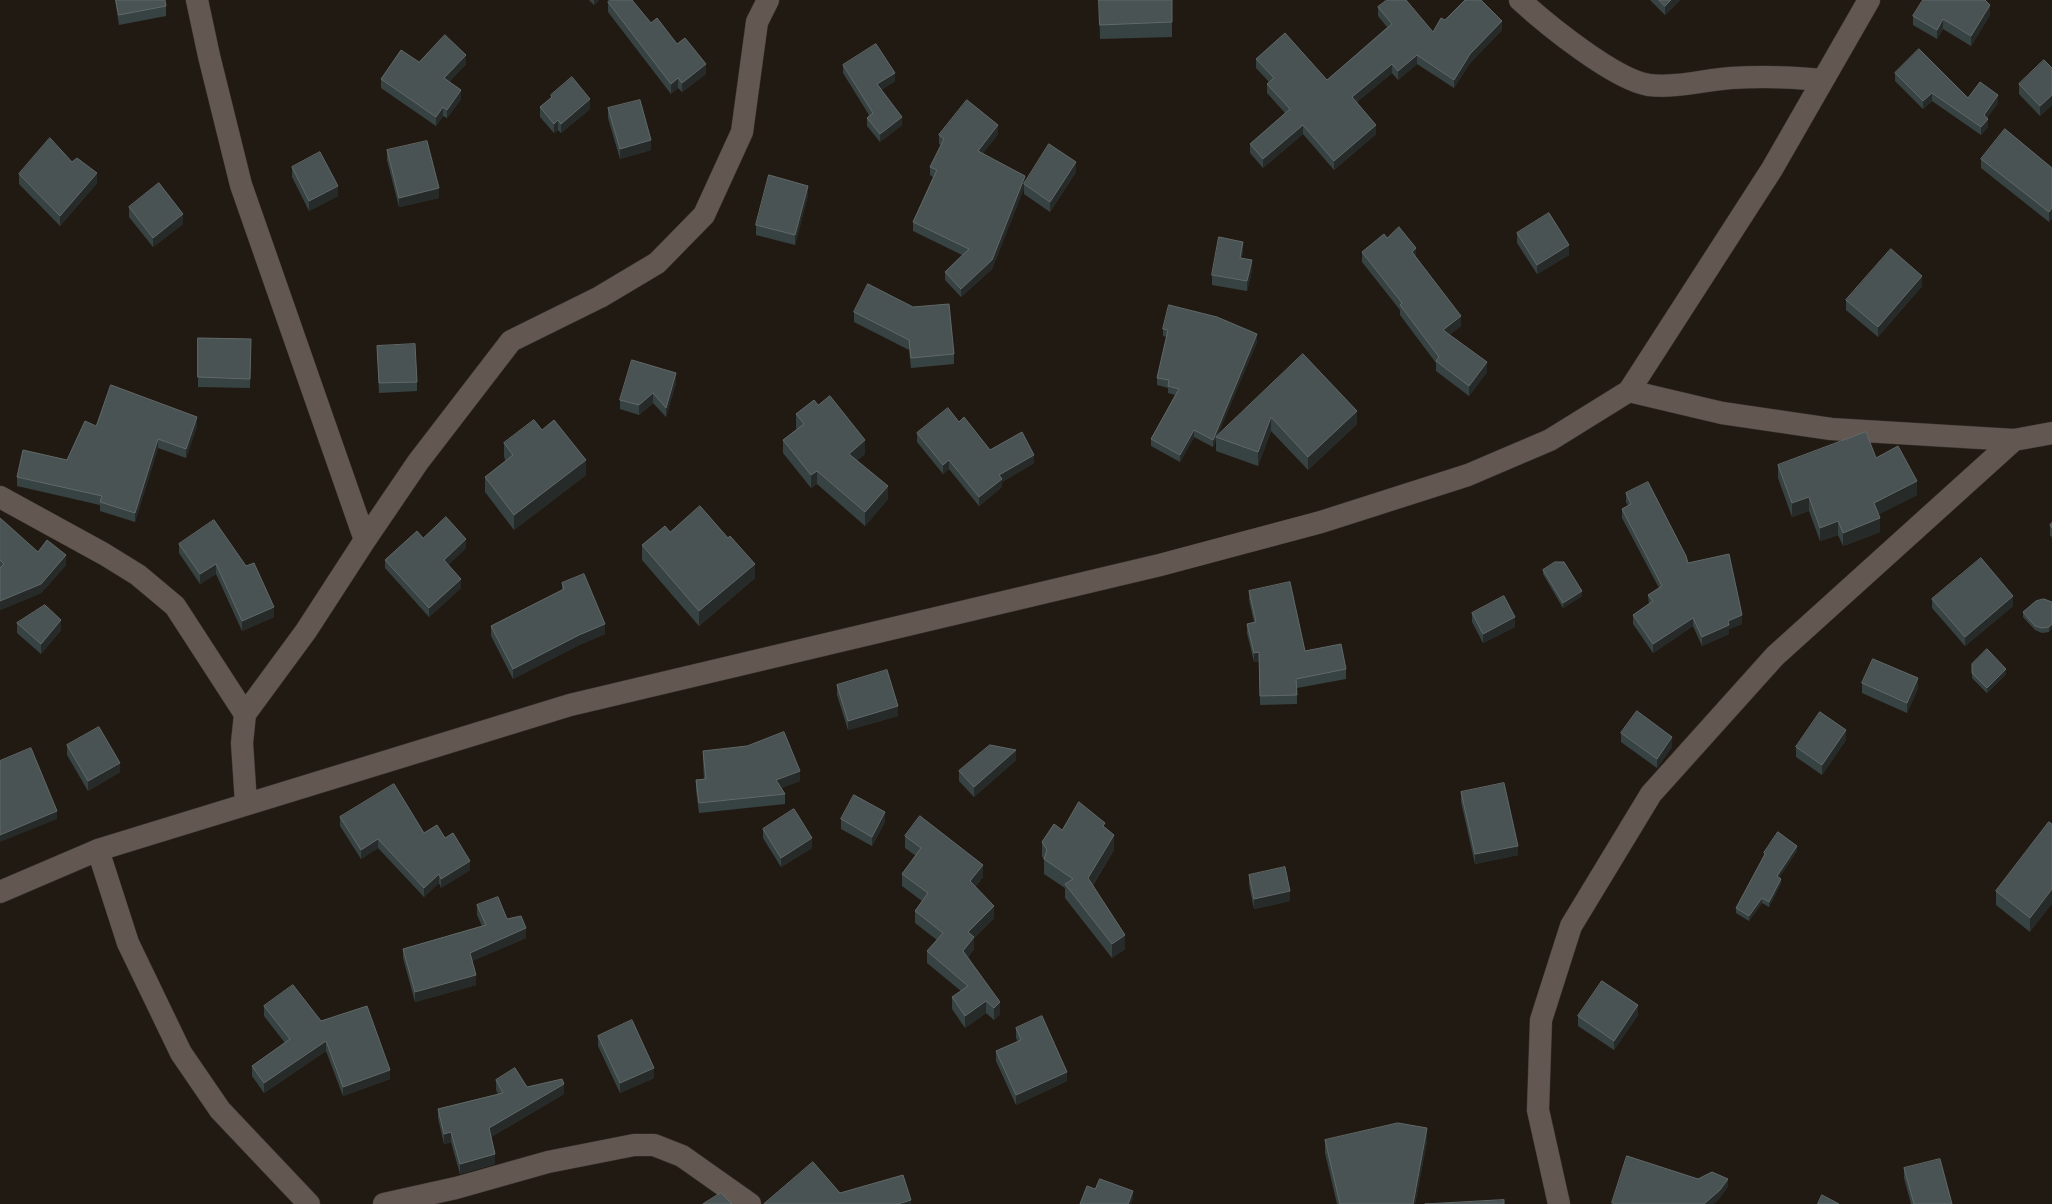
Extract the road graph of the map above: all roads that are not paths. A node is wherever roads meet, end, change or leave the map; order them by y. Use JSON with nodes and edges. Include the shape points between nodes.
{"nodes":[{"id":1,"x":197,"y":0,"type":"edge"},
{"id":2,"x":768,"y":0,"type":"edge"},
{"id":3,"x":1520,"y":0,"type":"edge"},
{"id":4,"x":1869,"y":0,"type":"edge"},
{"id":5,"x":1822,"y":80,"type":"junction"},
{"id":6,"x":1629,"y":391,"type":"junction"},
{"id":7,"x":2052,"y":433,"type":"edge"},
{"id":8,"x":2014,"y":440,"type":"junction"},
{"id":9,"x":0,"y":497,"type":"edge"},
{"id":10,"x":365,"y":540,"type":"junction"},
{"id":11,"x":245,"y":714,"type":"junction"},
{"id":12,"x":246,"y":804,"type":"junction"},
{"id":13,"x":98,"y":850,"type":"junction"},
{"id":14,"x":0,"y":892,"type":"edge"},
{"id":15,"x":309,"y":1204,"type":"edge"},
{"id":16,"x":384,"y":1204,"type":"edge"},
{"id":17,"x":750,"y":1204,"type":"edge"},
{"id":18,"x":1559,"y":1204,"type":"edge"}],
"edges":[{"from":1,"to":10,"type":"street","via":[[241,185]]},
{"from":2,"to":10,"type":"street","via":[[757,22],[742,132],[704,215],[657,263],[600,297],[511,341],[418,462]]},
{"from":3,"to":5,"type":"street","via":[[1537,16],[1598,61],[1623,76],[1648,85],[1685,84],[1731,78],[1787,77]]},
{"from":4,"to":5,"type":"street"},
{"from":5,"to":6,"type":"street","via":[[1772,169]]},
{"from":6,"to":8,"type":"street","via":[[1722,413],[1831,429]]},
{"from":6,"to":12,"type":"street","via":[[1550,440],[1468,476],[1321,522],[1152,567],[570,705]]},
{"from":7,"to":8,"type":"street"},
{"from":8,"to":18,"type":"street","via":[[1775,656],[1651,794],[1571,926],[1541,1020],[1538,1110]]},
{"from":9,"to":11,"type":"street","via":[[138,575],[176,606]]},
{"from":10,"to":11,"type":"street","via":[[306,631]]},
{"from":11,"to":12,"type":"street","via":[[242,743]]},
{"from":12,"to":13,"type":"street"},
{"from":13,"to":14,"type":"street"},
{"from":13,"to":15,"type":"street","via":[[128,943],[180,1052],[220,1110]]},
{"from":16,"to":17,"type":"street","via":[[456,1188],[548,1162],[634,1145],[654,1145],[682,1156]]}]}
